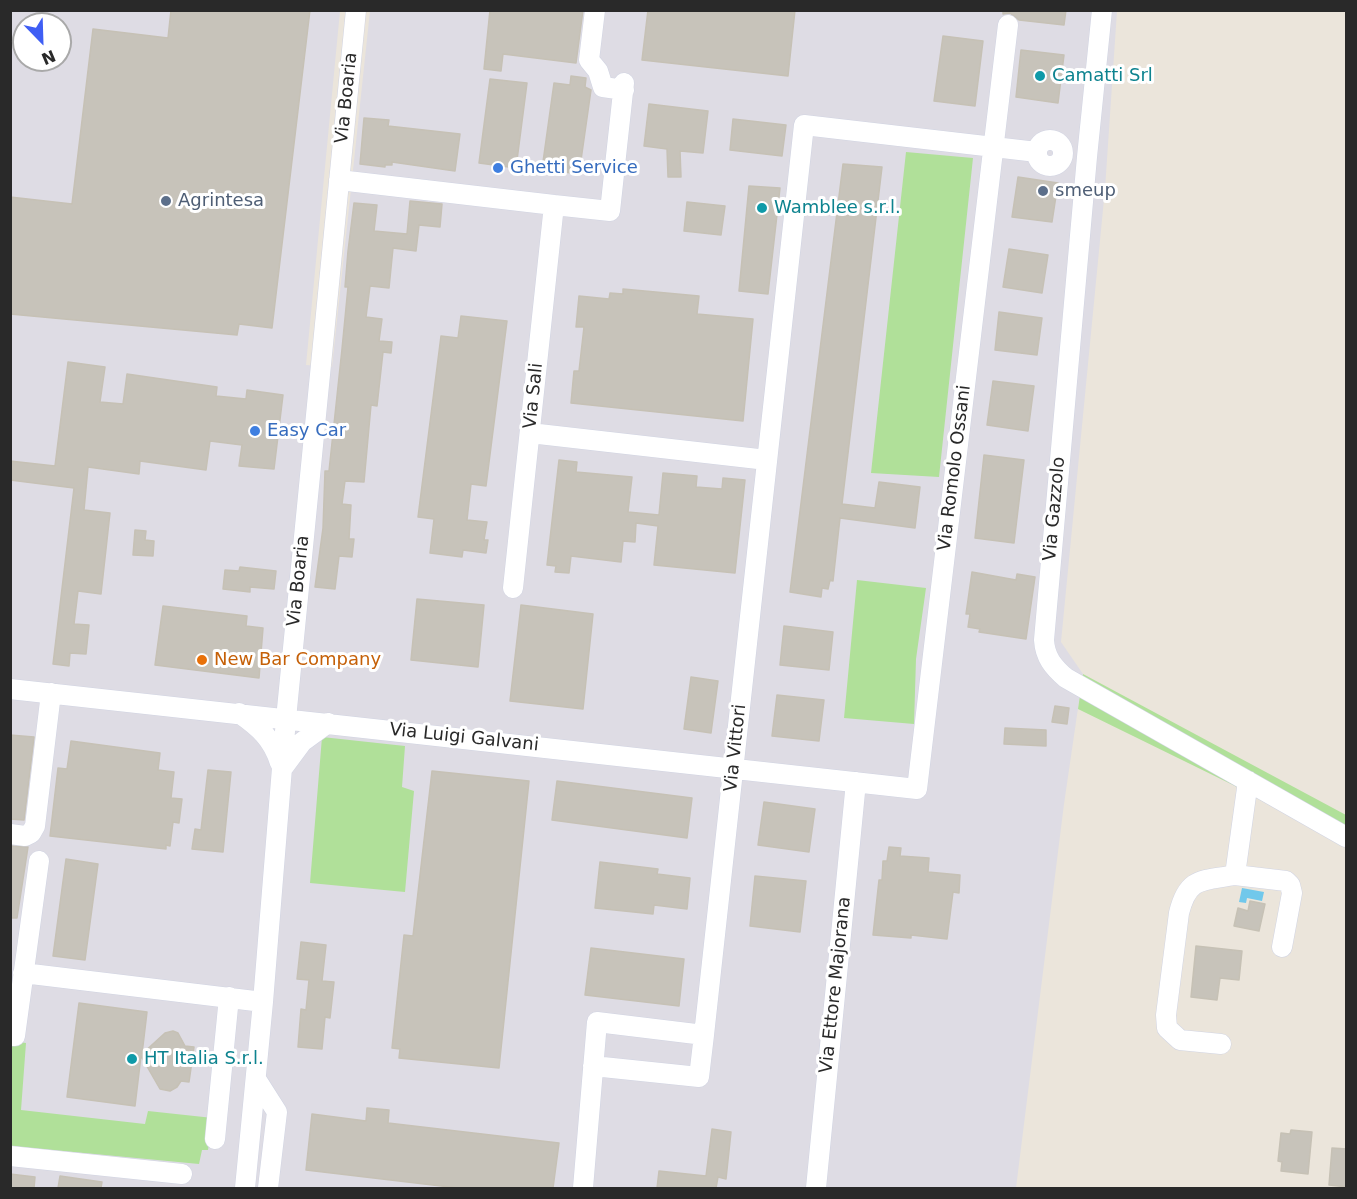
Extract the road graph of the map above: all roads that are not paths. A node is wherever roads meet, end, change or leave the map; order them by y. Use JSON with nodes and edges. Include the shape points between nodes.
{"nodes":[{"id":1,"x":356,"y":10,"type":"edge"},
{"id":2,"x":595,"y":10,"type":"edge"},
{"id":3,"x":1102,"y":10,"type":"edge"},
{"id":4,"x":1008,"y":25,"type":"dead end"},
{"id":5,"x":993,"y":147,"type":"junction"},
{"id":6,"x":1087,"y":157,"type":"junction"},
{"id":7,"x":339,"y":180,"type":"junction"},
{"id":8,"x":554,"y":205,"type":"junction"},
{"id":9,"x":530,"y":434,"type":"junction"},
{"id":10,"x":766,"y":460,"type":"junction"},
{"id":11,"x":513,"y":588,"type":"dead end"},
{"id":12,"x":10,"y":689,"type":"edge"},
{"id":13,"x":51,"y":693,"type":"junction"},
{"id":14,"x":239,"y":713,"type":"junction"},
{"id":15,"x":286,"y":719,"type":"junction"},
{"id":16,"x":327,"y":723,"type":"junction"},
{"id":17,"x":734,"y":768,"type":"junction"},
{"id":18,"x":282,"y":769,"type":"junction"},
{"id":19,"x":1248,"y":781,"type":"junction"},
{"id":20,"x":856,"y":782,"type":"junction"},
{"id":21,"x":917,"y":789,"type":"joint"},
{"id":22,"x":10,"y":834,"type":"edge"},
{"id":23,"x":1347,"y":837,"type":"edge"},
{"id":24,"x":39,"y":861,"type":"dead end"},
{"id":25,"x":1235,"y":875,"type":"junction"},
{"id":26,"x":1282,"y":947,"type":"dead end"},
{"id":27,"x":23,"y":973,"type":"junction"},
{"id":28,"x":229,"y":997,"type":"junction"},
{"id":29,"x":263,"y":1002,"type":"junction"},
{"id":30,"x":704,"y":1035,"type":"junction"},
{"id":31,"x":10,"y":1036,"type":"edge"},
{"id":32,"x":1221,"y":1044,"type":"dead end"},
{"id":33,"x":593,"y":1066,"type":"junction"},
{"id":34,"x":256,"y":1079,"type":"junction"},
{"id":35,"x":215,"y":1139,"type":"dead end"},
{"id":36,"x":10,"y":1156,"type":"edge"},
{"id":37,"x":182,"y":1174,"type":"dead end"},
{"id":38,"x":245,"y":1188,"type":"edge"},
{"id":39,"x":268,"y":1188,"type":"edge"},
{"id":40,"x":583,"y":1188,"type":"edge"},
{"id":41,"x":816,"y":1188,"type":"edge"}],
"edges":[{"from":1,"to":7,"type":"street","name":"Via Boaria"},
{"from":2,"to":8,"type":"street","via":[[589,60],[603,87],[624,86],[610,211]]},
{"from":3,"to":6,"type":"street","name":"Via Gazzolo"},
{"from":4,"to":5,"type":"street","name":"Via Romolo Ossani"},
{"from":5,"to":6,"type":"street","via":[[1037,152],[1046,165],[1059,163],[1063,155]]},
{"from":5,"to":10,"type":"street","name":"Via Vittori","via":[[804,125]]},
{"from":5,"to":21,"type":"street","name":"Via Romolo Ossani"},
{"from":6,"to":19,"type":"street","name":"Via Gazzolo","via":[[1044,648],[1052,665],[1066,678]]},
{"from":7,"to":8,"type":"street"},
{"from":7,"to":15,"type":"street","name":"Via Boaria"},
{"from":8,"to":9,"type":"street","name":"Via Sali"},
{"from":9,"to":10,"type":"street"},
{"from":9,"to":11,"type":"street","name":"Via Sali"},
{"from":10,"to":17,"type":"street","name":"Via Vittori"},
{"from":12,"to":13,"type":"street","name":"Via Luigi Galvani"},
{"from":13,"to":14,"type":"street","name":"Via Luigi Galvani"},
{"from":13,"to":22,"type":"street","via":[[35,826],[25,836]]},
{"from":14,"to":15,"type":"street","name":"Via Luigi Galvani"},
{"from":14,"to":18,"type":"street","via":[[271,741]]},
{"from":15,"to":16,"type":"street","name":"Via Luigi Galvani"},
{"from":15,"to":18,"type":"street","name":"Via Boaria"},
{"from":16,"to":17,"type":"street","name":"Via Luigi Galvani"},
{"from":16,"to":18,"type":"street","via":[[302,742]]},
{"from":17,"to":20,"type":"street","name":"Via Luigi Galvani"},
{"from":17,"to":30,"type":"street","name":"Via Vittori"},
{"from":18,"to":29,"type":"street","name":"Via Boaria"},
{"from":19,"to":23,"type":"street","name":"Via Gazzolo"},
{"from":19,"to":25,"type":"street"},
{"from":20,"to":21,"type":"street","name":"Via Luigi Galvani"},
{"from":20,"to":41,"type":"street","name":"Via Ettore Majorana"},
{"from":24,"to":27,"type":"street"},
{"from":25,"to":26,"type":"street","via":[[1286,881],[1290,885],[1292,893]]},
{"from":25,"to":32,"type":"street","via":[[1202,881],[1190,887],[1183,897],[1166,1015],[1167,1028],[1180,1040]]},
{"from":27,"to":28,"type":"street"},
{"from":27,"to":31,"type":"street","via":[[15,1036]]},
{"from":28,"to":29,"type":"street"},
{"from":28,"to":35,"type":"street"},
{"from":29,"to":34,"type":"street","name":"Via Boaria"},
{"from":30,"to":33,"type":"street","name":"Via Vittori","via":[[699,1077]]},
{"from":30,"to":33,"type":"street","via":[[597,1022]]},
{"from":33,"to":40,"type":"street"},
{"from":34,"to":38,"type":"street","name":"Via Boaria"},
{"from":34,"to":39,"type":"street","via":[[277,1112]]},
{"from":36,"to":37,"type":"street"}]}
